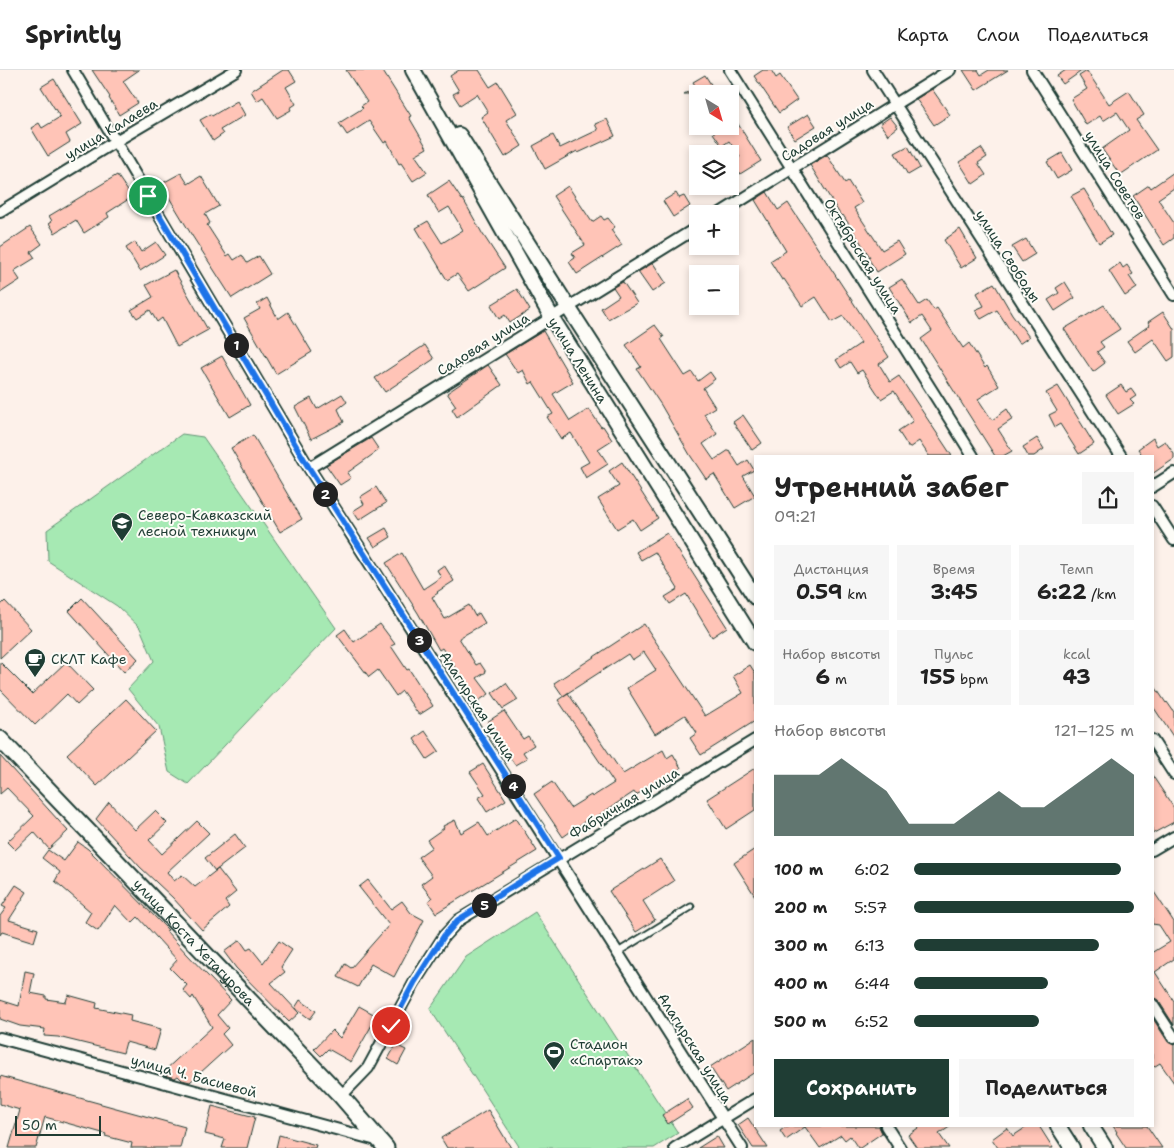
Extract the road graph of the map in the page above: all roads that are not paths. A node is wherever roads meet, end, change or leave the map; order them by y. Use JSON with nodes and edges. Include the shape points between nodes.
{"nodes":[{"id":1,"x":72,"y":70,"type":"edge"},
{"id":2,"x":236,"y":70,"type":"edge"},
{"id":3,"x":413,"y":70,"type":"edge"},
{"id":4,"x":418,"y":70,"type":"edge"},
{"id":5,"x":730,"y":70,"type":"edge"},
{"id":6,"x":873,"y":70,"type":"edge"},
{"id":7,"x":950,"y":70,"type":"edge"},
{"id":8,"x":1032,"y":70,"type":"edge"},
{"id":9,"x":895,"y":104,"type":"junction"},
{"id":10,"x":116,"y":141,"type":"junction"},
{"id":11,"x":791,"y":169,"type":"junction"},
{"id":12,"x":733,"y":205,"type":"edge"},
{"id":13,"x":0,"y":212,"type":"edge"},
{"id":14,"x":689,"y":233,"type":"edge"},
{"id":15,"x":1174,"y":295,"type":"edge"},
{"id":16,"x":568,"y":307,"type":"junction"},
{"id":17,"x":552,"y":318,"type":"junction"},
{"id":18,"x":972,"y":455,"type":"edge"},
{"id":19,"x":1120,"y":455,"type":"edge"},
{"id":20,"x":309,"y":468,"type":"junction"},
{"id":21,"x":1174,"y":473,"type":"edge"},
{"id":22,"x":1154,"y":485,"type":"edge"},
{"id":23,"x":1154,"y":509,"type":"edge"},
{"id":24,"x":1174,"y":540,"type":"edge"},
{"id":25,"x":754,"y":596,"type":"edge"},
{"id":26,"x":754,"y":641,"type":"edge"},
{"id":27,"x":0,"y":739,"type":"edge"},
{"id":28,"x":754,"y":741,"type":"edge"},
{"id":29,"x":1154,"y":743,"type":"edge"},
{"id":30,"x":1174,"y":774,"type":"edge"},
{"id":31,"x":1174,"y":837,"type":"edge"},
{"id":32,"x":1154,"y":849,"type":"edge"},
{"id":33,"x":559,"y":858,"type":"junction"},
{"id":34,"x":691,"y":907,"type":"dead end"},
{"id":35,"x":618,"y":952,"type":"junction"},
{"id":36,"x":1154,"y":1007,"type":"edge"},
{"id":37,"x":0,"y":1038,"type":"edge"},
{"id":38,"x":1174,"y":1038,"type":"edge"},
{"id":39,"x":341,"y":1096,"type":"junction"},
{"id":40,"x":754,"y":1100,"type":"edge"},
{"id":41,"x":723,"y":1119,"type":"junction"},
{"id":42,"x":887,"y":1127,"type":"edge"},
{"id":43,"x":1059,"y":1127,"type":"edge"},
{"id":44,"x":1092,"y":1127,"type":"edge"},
{"id":45,"x":379,"y":1146,"type":"edge"},
{"id":46,"x":675,"y":1148,"type":"edge"},
{"id":47,"x":742,"y":1148,"type":"edge"},
{"id":48,"x":900,"y":1148,"type":"edge"},
{"id":49,"x":1072,"y":1148,"type":"edge"},
{"id":50,"x":1105,"y":1148,"type":"edge"}],
"edges":[{"from":1,"to":10,"type":"street","name":"Алагирская улица"},
{"from":2,"to":10,"type":"street","name":"улица Калаева"},
{"from":3,"to":17,"type":"street","name":"улица Ленина"},
{"from":4,"to":16,"type":"street","name":"улица Ленина"},
{"from":5,"to":11,"type":"street","name":"Октябрьская улица"},
{"from":6,"to":9,"type":"street","name":"улица Свободы"},
{"from":7,"to":9,"type":"street","name":"Садовая улица"},
{"from":8,"to":15,"type":"street","name":"улица Советов"},
{"from":9,"to":11,"type":"street","name":"Садовая улица"},
{"from":9,"to":19,"type":"street","name":"улица Свободы"},
{"from":10,"to":13,"type":"street","name":"улица Калаева"},
{"from":10,"to":20,"type":"street","name":"Алагирская улица"},
{"from":11,"to":12,"type":"street","name":"Садовая улица"},
{"from":11,"to":18,"type":"street","name":"Октябрьская улица"},
{"from":14,"to":16,"type":"street","name":"Садовая улица"},
{"from":16,"to":17,"type":"street","name":"Садовая улица"},
{"from":16,"to":25,"type":"street","name":"улица Ленина"},
{"from":17,"to":20,"type":"street","name":"Садовая улица"},
{"from":17,"to":26,"type":"street","name":"улица Ленина"},
{"from":20,"to":33,"type":"street","name":"Алагирская улица"},
{"from":21,"to":22,"type":"street"},
{"from":23,"to":24,"type":"street"},
{"from":27,"to":39,"type":"main road","name":"улица Коста Хетагурова"},
{"from":28,"to":33,"type":"street","name":"Фабричная улица"},
{"from":29,"to":30,"type":"street"},
{"from":31,"to":32,"type":"street"},
{"from":33,"to":35,"type":"street","name":"Алагирская улица"},
{"from":33,"to":39,"type":"street","name":"Фабричная улица","via":[[458,920],[414,983],[368,1068]]},
{"from":34,"to":35,"type":"lane"},
{"from":35,"to":41,"type":"street","name":"Алагирская улица"},
{"from":36,"to":38,"type":"street"},
{"from":37,"to":45,"type":"street","name":"улица Ч. Басиевой"},
{"from":39,"to":45,"type":"main road","name":"улица Коста Хетагурова"},
{"from":40,"to":41,"type":"street"},
{"from":41,"to":46,"type":"street"},
{"from":41,"to":47,"type":"street","name":"Алагирская улица"},
{"from":42,"to":48,"type":"street"},
{"from":43,"to":49,"type":"street"},
{"from":44,"to":50,"type":"street"}]}
